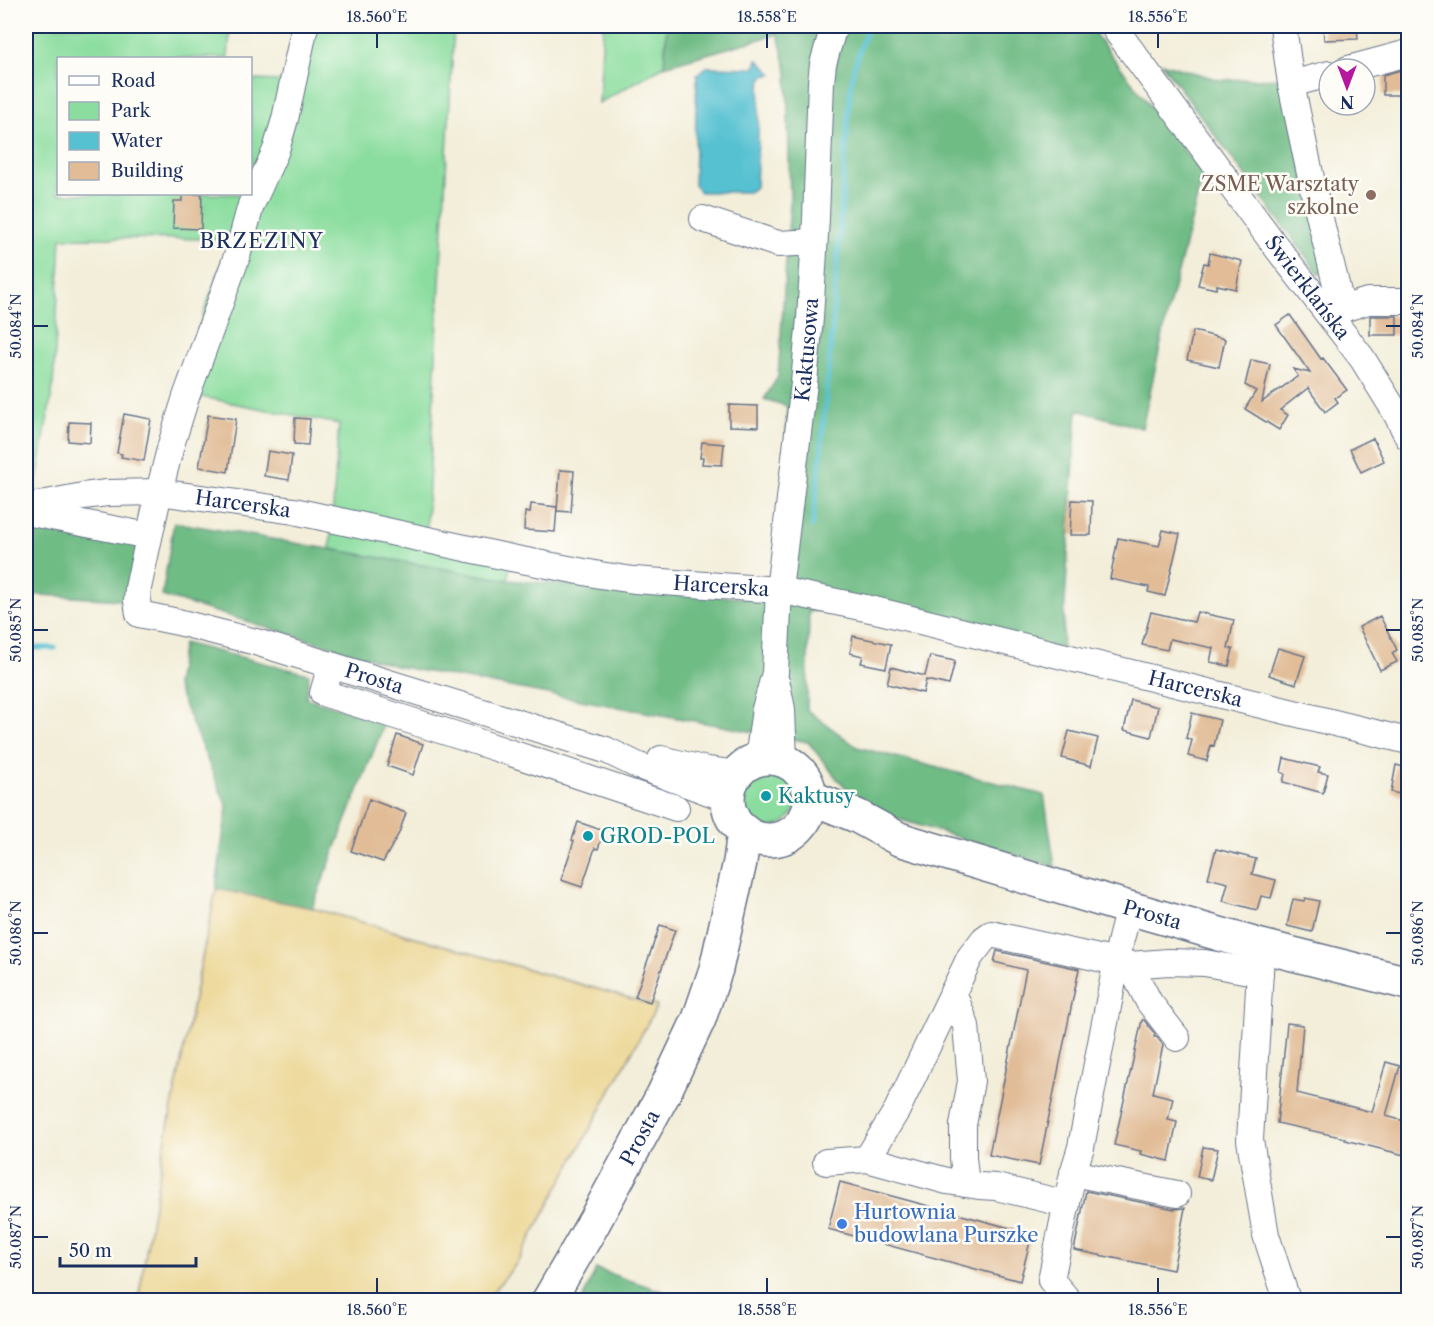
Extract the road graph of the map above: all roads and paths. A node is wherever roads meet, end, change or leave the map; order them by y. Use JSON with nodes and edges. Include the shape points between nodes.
{"nodes":[{"id":1,"x":306,"y":26,"type":"edge"},
{"id":2,"x":834,"y":26,"type":"edge"},
{"id":3,"x":1113,"y":26,"type":"edge"},
{"id":4,"x":1283,"y":26,"type":"edge"},
{"id":5,"x":1408,"y":53,"type":"edge"},
{"id":6,"x":1377,"y":61,"type":"edge"},
{"id":7,"x":1317,"y":77,"type":"edge"},
{"id":8,"x":1291,"y":84,"type":"junction"},
{"id":9,"x":703,"y":219,"type":"dead end"},
{"id":10,"x":814,"y":242,"type":"junction"},
{"id":11,"x":1408,"y":301,"type":"edge"},
{"id":12,"x":1338,"y":314,"type":"junction"},
{"id":13,"x":1408,"y":437,"type":"edge"},
{"id":14,"x":159,"y":492,"type":"junction"},
{"id":15,"x":26,"y":510,"type":"edge"},
{"id":16,"x":149,"y":536,"type":"junction"},
{"id":17,"x":779,"y":590,"type":"junction"},
{"id":18,"x":331,"y":665,"type":"junction"},
{"id":19,"x":1408,"y":741,"type":"edge"},
{"id":20,"x":752,"y":774,"type":"junction"},
{"id":21,"x":676,"y":808,"type":"dead end"},
{"id":22,"x":806,"y":811,"type":"junction"},
{"id":23,"x":757,"y":836,"type":"junction"},
{"id":24,"x":1129,"y":908,"type":"junction"},
{"id":25,"x":1261,"y":959,"type":"junction"},
{"id":26,"x":1124,"y":964,"type":"junction"},
{"id":27,"x":1408,"y":983,"type":"edge"},
{"id":28,"x":953,"y":992,"type":"junction"},
{"id":29,"x":1177,"y":1038,"type":"dead end"},
{"id":30,"x":867,"y":1158,"type":"junction"},
{"id":31,"x":826,"y":1162,"type":"dead end"},
{"id":32,"x":1073,"y":1173,"type":"junction"},
{"id":33,"x":966,"y":1184,"type":"junction"},
{"id":34,"x":1177,"y":1194,"type":"dead end"},
{"id":35,"x":1067,"y":1204,"type":"junction"},
{"id":36,"x":549,"y":1300,"type":"edge"},
{"id":37,"x":1068,"y":1300,"type":"edge"},
{"id":38,"x":1287,"y":1300,"type":"edge"}],
"edges":[{"from":1,"to":14,"type":"street","via":[[276,150],[251,205],[237,256],[186,397]]},
{"from":2,"to":10,"type":"street","name":"Kaktusowa","via":[[821,82]]},
{"from":3,"to":12,"type":"street","name":"Świerklańska","via":[[1274,244]]},
{"from":4,"to":8,"type":"street"},
{"from":5,"to":6,"type":"street"},
{"from":7,"to":8,"type":"street"},
{"from":8,"to":12,"type":"street"},
{"from":9,"to":10,"type":"street","via":[[778,244]]},
{"from":10,"to":17,"type":"street","name":"Kaktusowa","via":[[804,383]]},
{"from":11,"to":12,"type":"street","via":[[1368,301]]},
{"from":12,"to":13,"type":"street","name":"Świerklańska"},
{"from":14,"to":15,"type":"street","name":"Harcerska","via":[[83,496]]},
{"from":14,"to":16,"type":"street"},
{"from":14,"to":17,"type":"street","name":"Harcerska","via":[[294,510],[600,575]]},
{"from":15,"to":16,"type":"street","name":"Harcerska"},
{"from":16,"to":18,"type":"street","name":"Prosta","via":[[138,588],[140,614],[205,628]]},
{"from":17,"to":19,"type":"street","name":"Harcerska"},
{"from":17,"to":20,"type":"street","name":"Kaktusowa","via":[[775,673]]},
{"from":18,"to":20,"type":"street","name":"Prosta","via":[[606,750],[707,770]]},
{"from":18,"to":21,"type":"street","via":[[323,693]]},
{"from":20,"to":22,"type":"main road","via":[[796,768],[804,778]]},
{"from":20,"to":23,"type":"main road","via":[[733,817]]},
{"from":22,"to":23,"type":"main road","via":[[791,834]]},
{"from":22,"to":24,"type":"main road","name":"Prosta","via":[[831,829],[855,825]]},
{"from":23,"to":36,"type":"main road","name":"Prosta","via":[[699,1019],[672,1078]]},
{"from":24,"to":25,"type":"main road","name":"Prosta"},
{"from":24,"to":26,"type":"street"},
{"from":25,"to":26,"type":"street"},
{"from":25,"to":27,"type":"main road","name":"Prosta"},
{"from":25,"to":38,"type":"street","via":[[1250,1140],[1266,1235]]},
{"from":26,"to":28,"type":"street","via":[[991,934],[970,957]]},
{"from":26,"to":29,"type":"street"},
{"from":26,"to":32,"type":"street"},
{"from":28,"to":30,"type":"street","via":[[897,1110]]},
{"from":28,"to":33,"type":"street","via":[[966,1026],[971,1080],[963,1125]]},
{"from":30,"to":31,"type":"street"},
{"from":30,"to":33,"type":"street"},
{"from":32,"to":34,"type":"street"},
{"from":32,"to":35,"type":"street"},
{"from":33,"to":35,"type":"street"},
{"from":35,"to":37,"type":"street","via":[[1051,1280]]}]}
